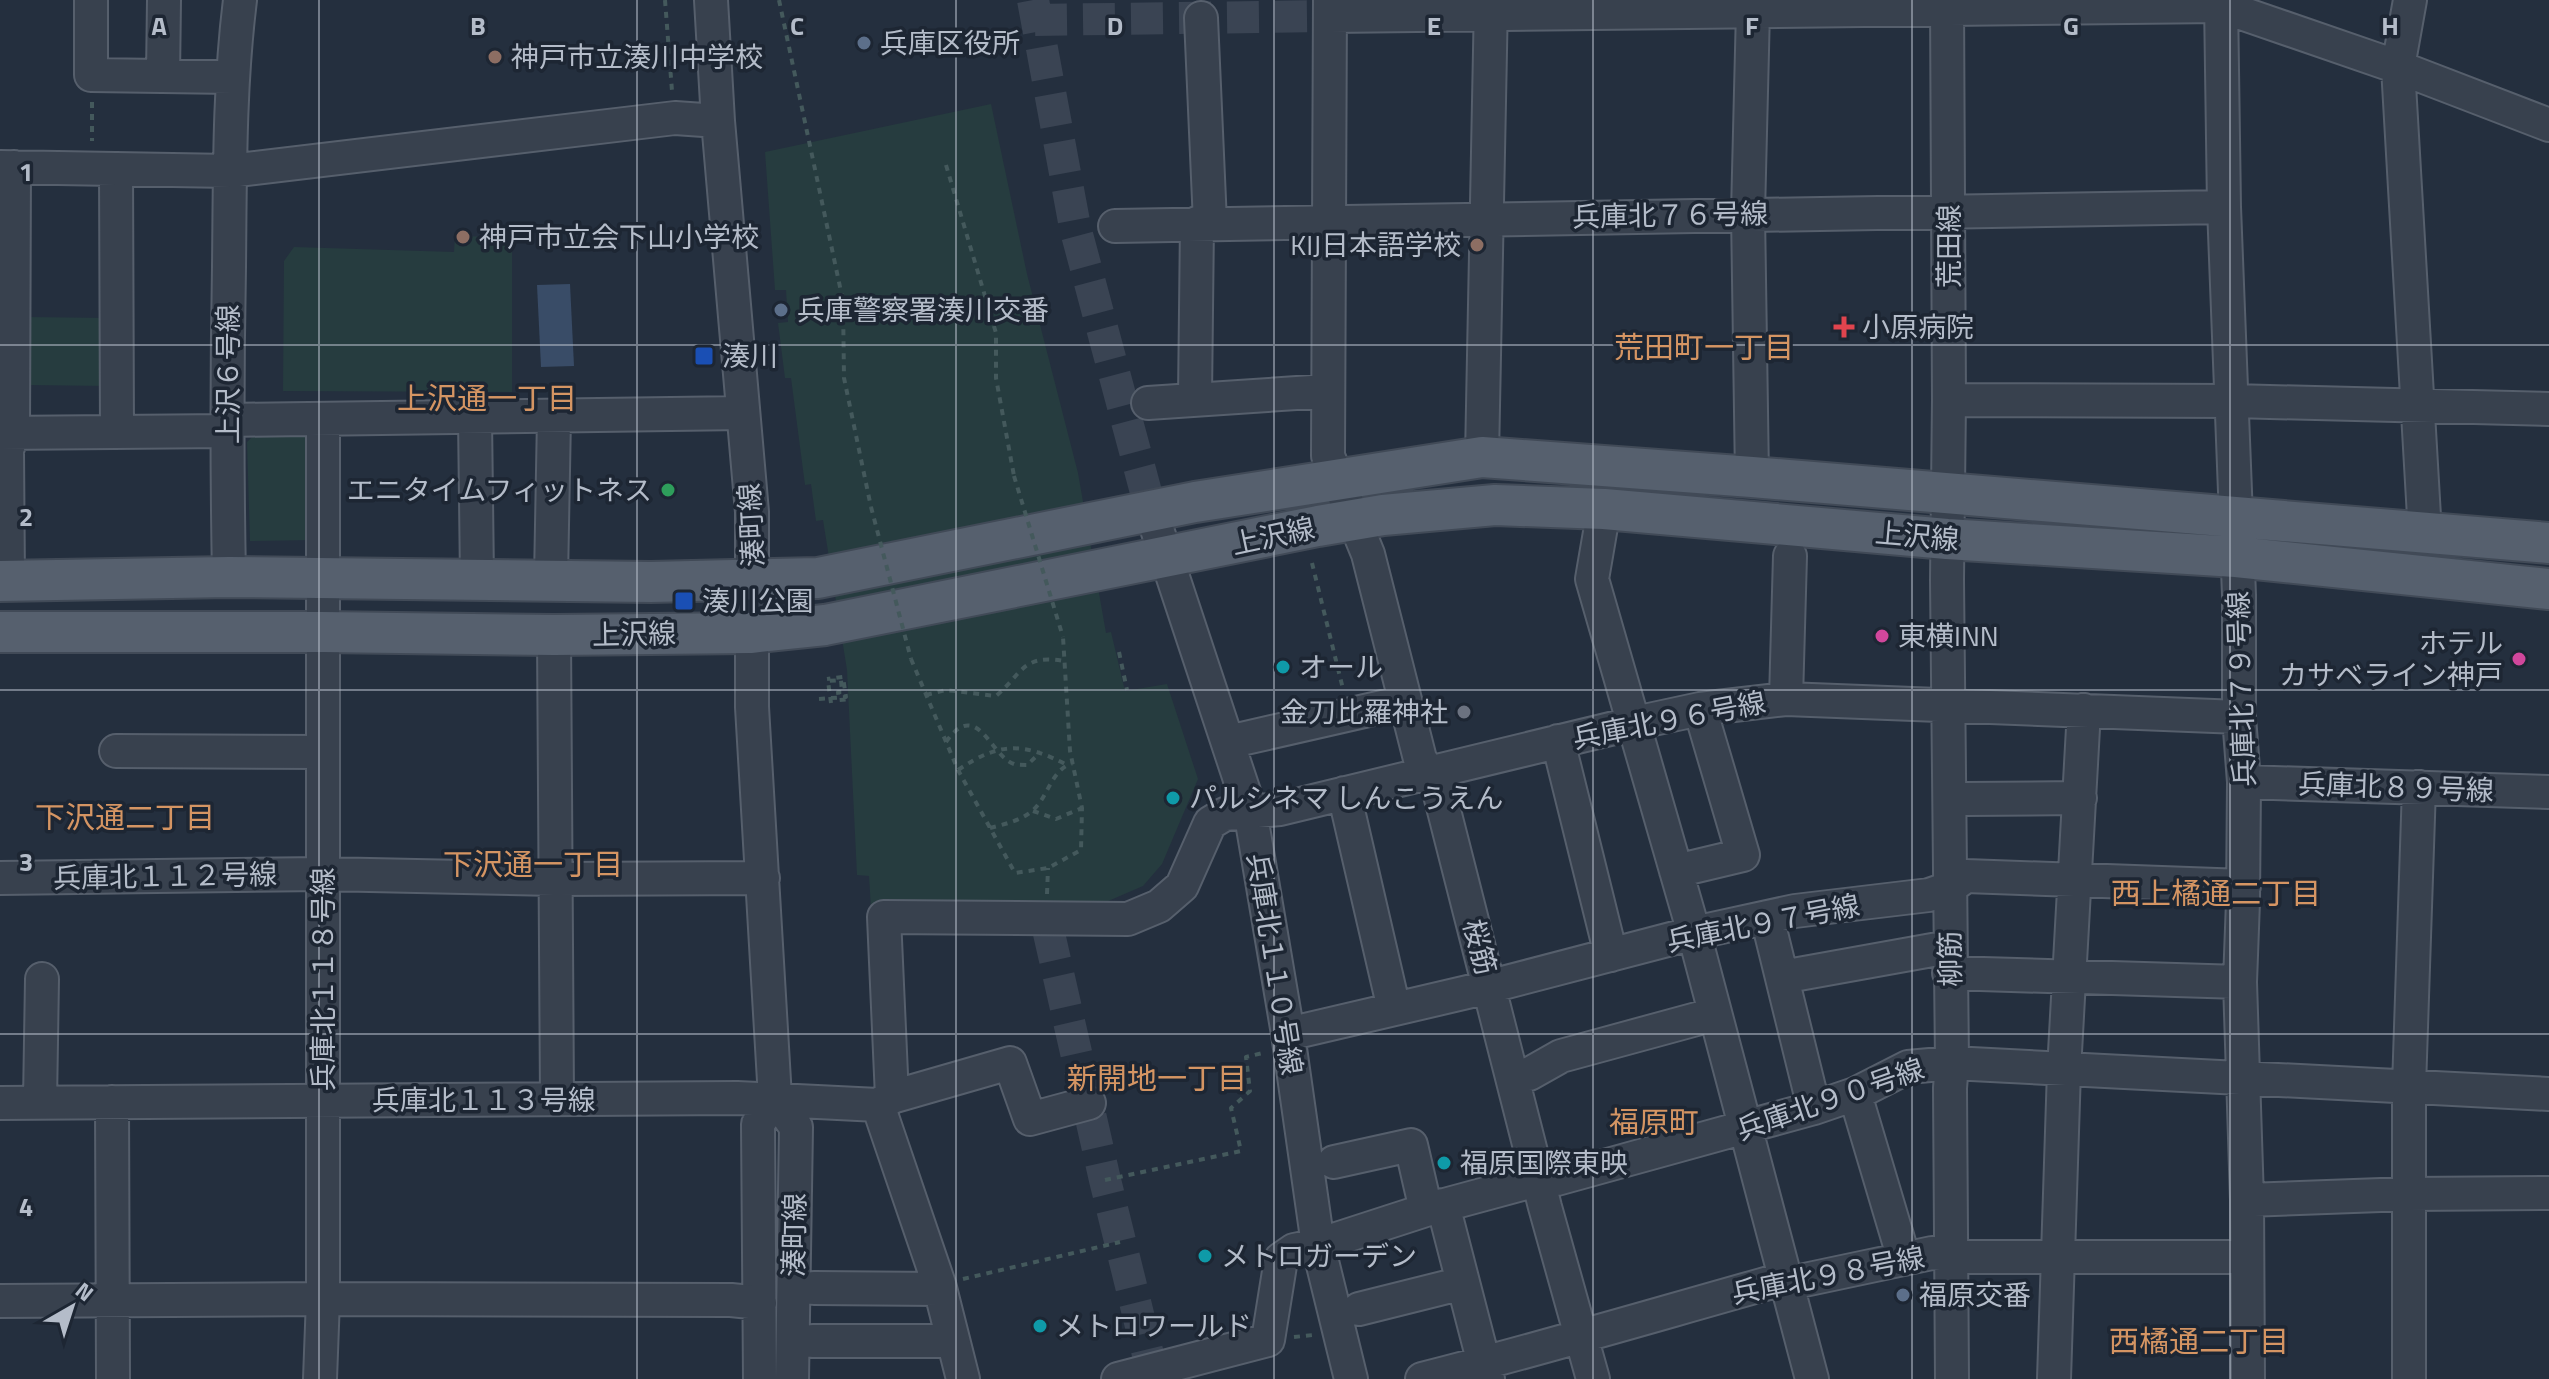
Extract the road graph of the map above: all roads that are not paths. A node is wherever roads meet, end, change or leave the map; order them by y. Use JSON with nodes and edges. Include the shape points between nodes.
{"nodes":[{"id":1,"x":91,"y":0,"type":"edge"},
{"id":2,"x":164,"y":0,"type":"edge"},
{"id":3,"x":240,"y":0,"type":"edge"},
{"id":4,"x":711,"y":0,"type":"edge"},
{"id":5,"x":2410,"y":0,"type":"edge"},
{"id":6,"x":2221,"y":3,"type":"edge"},
{"id":7,"x":1947,"y":4,"type":"edge"},
{"id":8,"x":1490,"y":7,"type":"edge"},
{"id":9,"x":1330,"y":8,"type":"edge"},
{"id":10,"x":1753,"y":10,"type":"junction"},
{"id":11,"x":1201,"y":18,"type":"dead end"},
{"id":12,"x":2398,"y":67,"type":"junction"},
{"id":13,"x":163,"y":76,"type":"junction"},
{"id":14,"x":233,"y":77,"type":"junction"},
{"id":15,"x":718,"y":121,"type":"junction"},
{"id":16,"x":2549,"y":125,"type":"edge"},
{"id":17,"x":7,"y":167,"type":"edge"},
{"id":18,"x":104,"y":169,"type":"junction"},
{"id":19,"x":230,"y":171,"type":"junction"},
{"id":20,"x":2224,"y":207,"type":"junction"},
{"id":21,"x":1949,"y":212,"type":"junction"},
{"id":22,"x":1748,"y":213,"type":"junction"},
{"id":23,"x":1486,"y":219,"type":"junction"},
{"id":24,"x":1204,"y":223,"type":"junction"},
{"id":25,"x":1331,"y":223,"type":"junction"},
{"id":26,"x":1115,"y":226,"type":"dead end"},
{"id":27,"x":1327,"y":391,"type":"junction"},
{"id":28,"x":1195,"y":398,"type":"junction"},
{"id":29,"x":1949,"y":400,"type":"junction"},
{"id":30,"x":2233,"y":401,"type":"junction"},
{"id":31,"x":1148,"y":403,"type":"dead end"},
{"id":32,"x":2419,"y":406,"type":"junction"},
{"id":33,"x":2549,"y":409,"type":"edge"},
{"id":34,"x":743,"y":413,"type":"junction"},
{"id":35,"x":554,"y":417,"type":"junction"},
{"id":36,"x":475,"y":418,"type":"junction"},
{"id":37,"x":323,"y":419,"type":"junction"},
{"id":38,"x":227,"y":425,"type":"junction"},
{"id":39,"x":117,"y":432,"type":"junction"},
{"id":40,"x":6,"y":433,"type":"edge"},
{"id":41,"x":1482,"y":457,"type":"junction"},
{"id":42,"x":1752,"y":477,"type":"junction"},
{"id":43,"x":1337,"y":478,"type":"junction"},
{"id":44,"x":1947,"y":493,"type":"junction"},
{"id":45,"x":1604,"y":509,"type":"junction"},
{"id":46,"x":1151,"y":511,"type":"junction"},
{"id":47,"x":2236,"y":517,"type":"junction"},
{"id":48,"x":1354,"y":520,"type":"junction"},
{"id":49,"x":2425,"y":534,"type":"junction"},
{"id":50,"x":1947,"y":539,"type":"junction"},
{"id":51,"x":2549,"y":543,"type":"edge"},
{"id":52,"x":1790,"y":556,"type":"dead end"},
{"id":53,"x":2236,"y":557,"type":"junction"},
{"id":54,"x":1166,"y":558,"type":"junction"},
{"id":55,"x":229,"y":577,"type":"junction"},
{"id":56,"x":323,"y":578,"type":"junction"},
{"id":57,"x":477,"y":579,"type":"junction"},
{"id":58,"x":551,"y":579,"type":"junction"},
{"id":59,"x":753,"y":580,"type":"junction"},
{"id":60,"x":4,"y":581,"type":"edge"},
{"id":61,"x":2549,"y":589,"type":"edge"},
{"id":62,"x":0,"y":632,"type":"edge"},
{"id":63,"x":323,"y":632,"type":"junction"},
{"id":64,"x":750,"y":633,"type":"junction"},
{"id":65,"x":554,"y":635,"type":"junction"},
{"id":66,"x":1786,"y":699,"type":"junction"},
{"id":67,"x":1404,"y":702,"type":"junction"},
{"id":68,"x":1948,"y":706,"type":"junction"},
{"id":69,"x":1700,"y":709,"type":"junction"},
{"id":70,"x":2084,"y":710,"type":"junction"},
{"id":71,"x":2239,"y":717,"type":"junction"},
{"id":72,"x":1635,"y":723,"type":"junction"},
{"id":73,"x":1558,"y":741,"type":"junction"},
{"id":74,"x":1228,"y":742,"type":"junction"},
{"id":75,"x":116,"y":751,"type":"dead end"},
{"id":76,"x":323,"y":752,"type":"junction"},
{"id":77,"x":1430,"y":772,"type":"junction"},
{"id":78,"x":2244,"y":782,"type":"junction"},
{"id":79,"x":2419,"y":787,"type":"junction"},
{"id":80,"x":2549,"y":792,"type":"edge"},
{"id":81,"x":1344,"y":793,"type":"junction"},
{"id":82,"x":2080,"y":798,"type":"junction"},
{"id":83,"x":1965,"y":799,"type":"dead end"},
{"id":84,"x":1250,"y":810,"type":"junction"},
{"id":85,"x":1676,"y":871,"type":"junction"},
{"id":86,"x":323,"y":874,"type":"junction"},
{"id":87,"x":0,"y":878,"type":"edge"},
{"id":88,"x":763,"y":878,"type":"junction"},
{"id":89,"x":555,"y":879,"type":"junction"},
{"id":90,"x":2075,"y":880,"type":"junction"},
{"id":91,"x":2244,"y":886,"type":"junction"},
{"id":92,"x":1949,"y":888,"type":"junction"},
{"id":93,"x":1767,"y":917,"type":"junction"},
{"id":94,"x":1694,"y":933,"type":"junction"},
{"id":95,"x":1611,"y":955,"type":"junction"},
{"id":96,"x":1949,"y":960,"type":"junction"},
{"id":97,"x":2069,"y":975,"type":"junction"},
{"id":98,"x":1782,"y":977,"type":"junction"},
{"id":99,"x":42,"y":979,"type":"dead end"},
{"id":100,"x":2240,"y":982,"type":"junction"},
{"id":101,"x":1490,"y":987,"type":"junction"},
{"id":102,"x":1394,"y":1009,"type":"junction"},
{"id":103,"x":1715,"y":1014,"type":"junction"},
{"id":104,"x":1276,"y":1044,"type":"junction"},
{"id":105,"x":1952,"y":1063,"type":"junction"},
{"id":106,"x":2064,"y":1070,"type":"junction"},
{"id":107,"x":1529,"y":1074,"type":"dead end"},
{"id":108,"x":2244,"y":1077,"type":"junction"},
{"id":109,"x":2409,"y":1087,"type":"junction"},
{"id":110,"x":1855,"y":1094,"type":"junction"},
{"id":111,"x":2549,"y":1094,"type":"edge"},
{"id":112,"x":775,"y":1098,"type":"junction"},
{"id":113,"x":557,"y":1099,"type":"junction"},
{"id":114,"x":323,"y":1101,"type":"junction"},
{"id":115,"x":885,"y":1101,"type":"junction"},
{"id":116,"x":40,"y":1102,"type":"junction"},
{"id":117,"x":112,"y":1102,"type":"junction"},
{"id":118,"x":0,"y":1103,"type":"edge"},
{"id":119,"x":1089,"y":1103,"type":"dead end"},
{"id":120,"x":1814,"y":1108,"type":"junction"},
{"id":121,"x":1745,"y":1129,"type":"junction"},
{"id":122,"x":1334,"y":1162,"type":"dead end"},
{"id":123,"x":1539,"y":1182,"type":"junction"},
{"id":124,"x":2549,"y":1193,"type":"edge"},
{"id":125,"x":2408,"y":1194,"type":"junction"},
{"id":126,"x":2247,"y":1200,"type":"junction"},
{"id":127,"x":1435,"y":1208,"type":"junction"},
{"id":128,"x":1318,"y":1245,"type":"junction"},
{"id":129,"x":1951,"y":1255,"type":"junction"},
{"id":130,"x":2058,"y":1256,"type":"junction"},
{"id":131,"x":2246,"y":1257,"type":"junction"},
{"id":132,"x":1904,"y":1259,"type":"junction"},
{"id":133,"x":1785,"y":1281,"type":"junction"},
{"id":134,"x":1463,"y":1283,"type":"junction"},
{"id":135,"x":939,"y":1286,"type":"junction"},
{"id":136,"x":814,"y":1288,"type":"dead end"},
{"id":137,"x":323,"y":1299,"type":"junction"},
{"id":138,"x":114,"y":1300,"type":"junction"},
{"id":139,"x":0,"y":1301,"type":"edge"},
{"id":140,"x":760,"y":1303,"type":"junction"},
{"id":141,"x":1359,"y":1309,"type":"dead end"},
{"id":142,"x":1581,"y":1337,"type":"junction"},
{"id":143,"x":813,"y":1341,"type":"dead end"},
{"id":144,"x":953,"y":1341,"type":"junction"},
{"id":145,"x":1486,"y":1371,"type":"edge"},
{"id":146,"x":113,"y":1379,"type":"edge"},
{"id":147,"x":320,"y":1379,"type":"edge"},
{"id":148,"x":760,"y":1379,"type":"edge"},
{"id":149,"x":792,"y":1379,"type":"edge"},
{"id":150,"x":963,"y":1379,"type":"edge"},
{"id":151,"x":1118,"y":1379,"type":"edge"},
{"id":152,"x":1351,"y":1379,"type":"edge"},
{"id":153,"x":1422,"y":1379,"type":"edge"},
{"id":154,"x":1593,"y":1379,"type":"edge"},
{"id":155,"x":1812,"y":1379,"type":"edge"},
{"id":156,"x":1952,"y":1379,"type":"edge"},
{"id":157,"x":2054,"y":1379,"type":"edge"},
{"id":158,"x":2248,"y":1379,"type":"edge"},
{"id":159,"x":2409,"y":1379,"type":"edge"}],
"edges":[{"from":1,"to":13,"type":"street","via":[[91,75]]},
{"from":2,"to":13,"type":"street"},
{"from":3,"to":14,"type":"street","name":"上沢６号線"},
{"from":4,"to":15,"type":"street","name":"湊町線"},
{"from":5,"to":12,"type":"street"},
{"from":6,"to":7,"type":"street"},
{"from":6,"to":12,"type":"street"},
{"from":6,"to":20,"type":"street","name":"兵庫北７９号線"},
{"from":7,"to":10,"type":"street"},
{"from":7,"to":21,"type":"street","name":"荒田線"},
{"from":8,"to":9,"type":"street"},
{"from":8,"to":10,"type":"street"},
{"from":8,"to":23,"type":"street"},
{"from":9,"to":25,"type":"street","name":"桜筋"},
{"from":10,"to":22,"type":"street"},
{"from":11,"to":24,"type":"street"},
{"from":12,"to":16,"type":"street"},
{"from":12,"to":32,"type":"street"},
{"from":13,"to":14,"type":"street"},
{"from":14,"to":19,"type":"street","name":"上沢６号線"},
{"from":15,"to":19,"type":"street","via":[[675,118]]},
{"from":15,"to":34,"type":"street","name":"湊町線"},
{"from":17,"to":18,"type":"street"},
{"from":17,"to":40,"type":"street"},
{"from":18,"to":19,"type":"street"},
{"from":18,"to":39,"type":"street"},
{"from":19,"to":38,"type":"street","name":"上沢６号線"},
{"from":20,"to":21,"type":"street","name":"兵庫北７６号線"},
{"from":20,"to":30,"type":"street","name":"兵庫北７９号線"},
{"from":21,"to":22,"type":"street","name":"兵庫北７６号線"},
{"from":21,"to":29,"type":"street","name":"荒田線"},
{"from":22,"to":23,"type":"street","name":"兵庫北７６号線"},
{"from":22,"to":42,"type":"street"},
{"from":23,"to":25,"type":"street","name":"兵庫北７６号線"},
{"from":23,"to":41,"type":"street"},
{"from":24,"to":25,"type":"street","name":"兵庫北７６号線"},
{"from":24,"to":26,"type":"street","name":"兵庫北７６号線"},
{"from":24,"to":28,"type":"street"},
{"from":25,"to":27,"type":"street","name":"桜筋"},
{"from":27,"to":28,"type":"street"},
{"from":27,"to":43,"type":"street","name":"桜筋","via":[[1328,456]]},
{"from":28,"to":31,"type":"street"},
{"from":29,"to":30,"type":"street"},
{"from":29,"to":44,"type":"street","name":"荒田線"},
{"from":30,"to":32,"type":"street"},
{"from":30,"to":47,"type":"street","name":"兵庫北７９号線"},
{"from":32,"to":33,"type":"street"},
{"from":32,"to":49,"type":"street"},
{"from":34,"to":35,"type":"street"},
{"from":34,"to":59,"type":"street","name":"湊町線"},
{"from":35,"to":36,"type":"street"},
{"from":35,"to":58,"type":"street"},
{"from":36,"to":37,"type":"street"},
{"from":36,"to":57,"type":"street"},
{"from":37,"to":38,"type":"street"},
{"from":37,"to":56,"type":"street","name":"兵庫北１１８号線"},
{"from":38,"to":39,"type":"street"},
{"from":38,"to":55,"type":"street","name":"上沢６号線"},
{"from":39,"to":40,"type":"street"},
{"from":40,"to":60,"type":"street"},
{"from":41,"to":42,"type":"main road","name":"上沢線"},
{"from":41,"to":43,"type":"main road","name":"上沢線"},
{"from":42,"to":44,"type":"main road","name":"上沢線"},
{"from":43,"to":46,"type":"main road","name":"上沢線"},
{"from":43,"to":48,"type":"street","name":"桜筋"},
{"from":44,"to":47,"type":"main road","name":"上沢線"},
{"from":44,"to":50,"type":"street","name":"荒田線"},
{"from":45,"to":48,"type":"main road","name":"上沢線","via":[[1495,505]]},
{"from":45,"to":50,"type":"main road","name":"上沢線"},
{"from":45,"to":72,"type":"street","via":[[1592,579]]},
{"from":46,"to":54,"type":"street","name":"兵庫北１１０号線"},
{"from":46,"to":59,"type":"main road","name":"上沢線","via":[[818,578]]},
{"from":47,"to":49,"type":"main road","name":"上沢線"},
{"from":47,"to":53,"type":"street","name":"兵庫北７９号線"},
{"from":48,"to":54,"type":"main road","name":"上沢線"},
{"from":48,"to":67,"type":"street","name":"桜筋","via":[[1368,554]]},
{"from":49,"to":51,"type":"main road","name":"上沢線"},
{"from":50,"to":53,"type":"main road","name":"上沢線"},
{"from":50,"to":68,"type":"street","name":"柳筋"},
{"from":52,"to":66,"type":"street"},
{"from":53,"to":61,"type":"main road","name":"上沢線"},
{"from":53,"to":71,"type":"street","name":"兵庫北７９号線"},
{"from":54,"to":64,"type":"main road","name":"上沢線","via":[[825,625]]},
{"from":54,"to":74,"type":"street","name":"兵庫北１１０号線"},
{"from":55,"to":56,"type":"main road","name":"上沢線"},
{"from":55,"to":60,"type":"main road","name":"上沢線"},
{"from":56,"to":57,"type":"main road","name":"上沢線"},
{"from":56,"to":63,"type":"street","name":"兵庫北１１８号線"},
{"from":57,"to":58,"type":"main road","name":"上沢線"},
{"from":58,"to":59,"type":"main road","name":"上沢線"},
{"from":59,"to":64,"type":"street","name":"湊町線"},
{"from":62,"to":63,"type":"main road","name":"上沢線"},
{"from":63,"to":65,"type":"main road","name":"上沢線"},
{"from":63,"to":76,"type":"street","name":"兵庫北１１８号線"},
{"from":64,"to":65,"type":"main road","name":"上沢線"},
{"from":64,"to":88,"type":"street","name":"湊町線"},
{"from":65,"to":89,"type":"street"},
{"from":66,"to":68,"type":"street","name":"兵庫北９６号線"},
{"from":66,"to":69,"type":"street","name":"兵庫北９６号線"},
{"from":67,"to":74,"type":"street"},
{"from":67,"to":77,"type":"street","name":"桜筋","via":[[1420,759]]},
{"from":68,"to":70,"type":"street","name":"兵庫北９６号線"},
{"from":68,"to":92,"type":"street","name":"柳筋"},
{"from":69,"to":72,"type":"street","name":"兵庫北９６号線"},
{"from":69,"to":85,"type":"street","via":[[1743,855]]},
{"from":70,"to":71,"type":"street","name":"兵庫北９６号線"},
{"from":70,"to":82,"type":"street"},
{"from":71,"to":78,"type":"street","name":"兵庫北７９号線"},
{"from":72,"to":73,"type":"street","name":"兵庫北９６号線"},
{"from":72,"to":85,"type":"street"},
{"from":73,"to":77,"type":"street","name":"兵庫北９６号線"},
{"from":73,"to":95,"type":"street"},
{"from":74,"to":84,"type":"street","name":"兵庫北１１０号線"},
{"from":75,"to":76,"type":"street"},
{"from":76,"to":86,"type":"street","name":"兵庫北１１８号線"},
{"from":77,"to":81,"type":"street","name":"兵庫北９６号線"},
{"from":77,"to":101,"type":"street","name":"桜筋"},
{"from":78,"to":79,"type":"street","name":"兵庫北８９号線"},
{"from":78,"to":91,"type":"street","name":"兵庫北７９号線"},
{"from":79,"to":80,"type":"street","name":"兵庫北８９号線"},
{"from":79,"to":109,"type":"street"},
{"from":81,"to":84,"type":"street","name":"兵庫北９６号線","via":[[1280,809]]},
{"from":81,"to":102,"type":"street"},
{"from":82,"to":83,"type":"street"},
{"from":82,"to":90,"type":"street"},
{"from":84,"to":104,"type":"street","name":"兵庫北１１０号線"},
{"from":84,"to":115,"type":"street","name":"兵庫北９６号線","via":[[1210,823],[1182,886],[1159,906],[1128,919],[1047,913],[884,917]]},
{"from":85,"to":94,"type":"street"},
{"from":86,"to":87,"type":"street","name":"兵庫北１１２号線"},
{"from":86,"to":89,"type":"street","name":"兵庫北１１２号線"},
{"from":86,"to":114,"type":"street","name":"兵庫北１１８号線"},
{"from":88,"to":89,"type":"street","name":"兵庫北１１２号線"},
{"from":88,"to":112,"type":"street","name":"湊町線"},
{"from":89,"to":113,"type":"street"},
{"from":90,"to":91,"type":"street","name":"兵庫北９７号線"},
{"from":90,"to":92,"type":"street","name":"兵庫北９７号線","via":[[1966,876]]},
{"from":90,"to":97,"type":"street"},
{"from":91,"to":100,"type":"street","name":"兵庫北７９号線"},
{"from":92,"to":93,"type":"street","name":"兵庫北９７号線"},
{"from":92,"to":96,"type":"street","name":"柳筋"},
{"from":93,"to":94,"type":"street","name":"兵庫北９７号線"},
{"from":93,"to":98,"type":"street"},
{"from":94,"to":95,"type":"street","name":"兵庫北９７号線"},
{"from":94,"to":103,"type":"street"},
{"from":95,"to":101,"type":"street","name":"兵庫北９７号線"},
{"from":96,"to":97,"type":"street"},
{"from":96,"to":98,"type":"street"},
{"from":96,"to":105,"type":"street","name":"柳筋"},
{"from":97,"to":100,"type":"street"},
{"from":97,"to":106,"type":"street"},
{"from":98,"to":120,"type":"street"},
{"from":99,"to":116,"type":"street"},
{"from":100,"to":108,"type":"street","name":"兵庫北７９号線"},
{"from":101,"to":102,"type":"street","name":"兵庫北９７号線"},
{"from":101,"to":123,"type":"street","name":"桜筋"},
{"from":102,"to":104,"type":"street","name":"兵庫北９７号線"},
{"from":103,"to":107,"type":"street","via":[[1561,1056]]},
{"from":103,"to":121,"type":"street"},
{"from":104,"to":128,"type":"street","name":"兵庫北１１０号線"},
{"from":105,"to":106,"type":"street","name":"兵庫北９０号線"},
{"from":105,"to":110,"type":"street","name":"兵庫北９０号線","via":[[1908,1067]]},
{"from":105,"to":129,"type":"street","name":"柳筋"},
{"from":106,"to":108,"type":"street","name":"兵庫北９０号線"},
{"from":106,"to":130,"type":"street"},
{"from":108,"to":109,"type":"street","name":"兵庫北９０号線"},
{"from":108,"to":126,"type":"street","name":"兵庫北７９号線"},
{"from":109,"to":111,"type":"street","name":"兵庫北９０号線"},
{"from":109,"to":125,"type":"street"},
{"from":110,"to":120,"type":"street","name":"兵庫北９０号線"},
{"from":110,"to":132,"type":"street"},
{"from":112,"to":113,"type":"street","name":"兵庫北１１３号線"},
{"from":112,"to":115,"type":"street","name":"兵庫北１１３号線"},
{"from":112,"to":140,"type":"street","name":"湊町線","via":[[758,1124]]},
{"from":112,"to":149,"type":"street","name":"湊町線","via":[[796,1127]]},
{"from":113,"to":114,"type":"street","name":"兵庫北１１３号線"},
{"from":114,"to":117,"type":"street","name":"兵庫北１１３号線"},
{"from":114,"to":137,"type":"street","name":"兵庫北１１８号線"},
{"from":115,"to":119,"type":"street","name":"兵庫北１１３号線","via":[[1010,1063],[1030,1119]]},
{"from":115,"to":135,"type":"street"},
{"from":116,"to":117,"type":"street","name":"兵庫北１１３号線"},
{"from":116,"to":118,"type":"street","name":"兵庫北１１３号線"},
{"from":117,"to":138,"type":"street"},
{"from":120,"to":121,"type":"street","name":"兵庫北９０号線"},
{"from":121,"to":123,"type":"street","name":"兵庫北９０号線"},
{"from":121,"to":133,"type":"street"},
{"from":122,"to":127,"type":"street","via":[[1411,1145]]},
{"from":123,"to":127,"type":"street","name":"兵庫北９０号線"},
{"from":123,"to":142,"type":"street","name":"桜筋"},
{"from":124,"to":125,"type":"street"},
{"from":125,"to":126,"type":"street"},
{"from":125,"to":159,"type":"street"},
{"from":126,"to":131,"type":"street","name":"兵庫北７９号線"},
{"from":127,"to":128,"type":"street","name":"兵庫北９０号線"},
{"from":127,"to":134,"type":"street"},
{"from":128,"to":151,"type":"street","name":"兵庫北９０号線","via":[[1281,1259],[1268,1340]]},
{"from":128,"to":152,"type":"street","name":"兵庫北１１０号線"},
{"from":129,"to":130,"type":"street","name":"兵庫北９８号線"},
{"from":129,"to":132,"type":"street","name":"兵庫北９８号線"},
{"from":129,"to":156,"type":"street","name":"柳筋"},
{"from":130,"to":131,"type":"street","name":"兵庫北９８号線"},
{"from":130,"to":157,"type":"street"},
{"from":131,"to":158,"type":"street","name":"兵庫北７９号線"},
{"from":132,"to":133,"type":"street","name":"兵庫北９８号線"},
{"from":133,"to":142,"type":"street","name":"兵庫北９８号線"},
{"from":133,"to":155,"type":"street"},
{"from":134,"to":141,"type":"street"},
{"from":134,"to":145,"type":"street"},
{"from":135,"to":136,"type":"street"},
{"from":135,"to":144,"type":"street"},
{"from":137,"to":138,"type":"street"},
{"from":137,"to":140,"type":"street"},
{"from":137,"to":147,"type":"street","name":"兵庫北１１８号線"},
{"from":138,"to":139,"type":"street"},
{"from":138,"to":146,"type":"street"},
{"from":140,"to":148,"type":"street","name":"湊町線"},
{"from":142,"to":145,"type":"street","name":"兵庫北９８号線"},
{"from":142,"to":154,"type":"street","name":"桜筋"},
{"from":143,"to":144,"type":"street"},
{"from":144,"to":150,"type":"street"},
{"from":145,"to":153,"type":"street","name":"兵庫北９８号線"}]}
